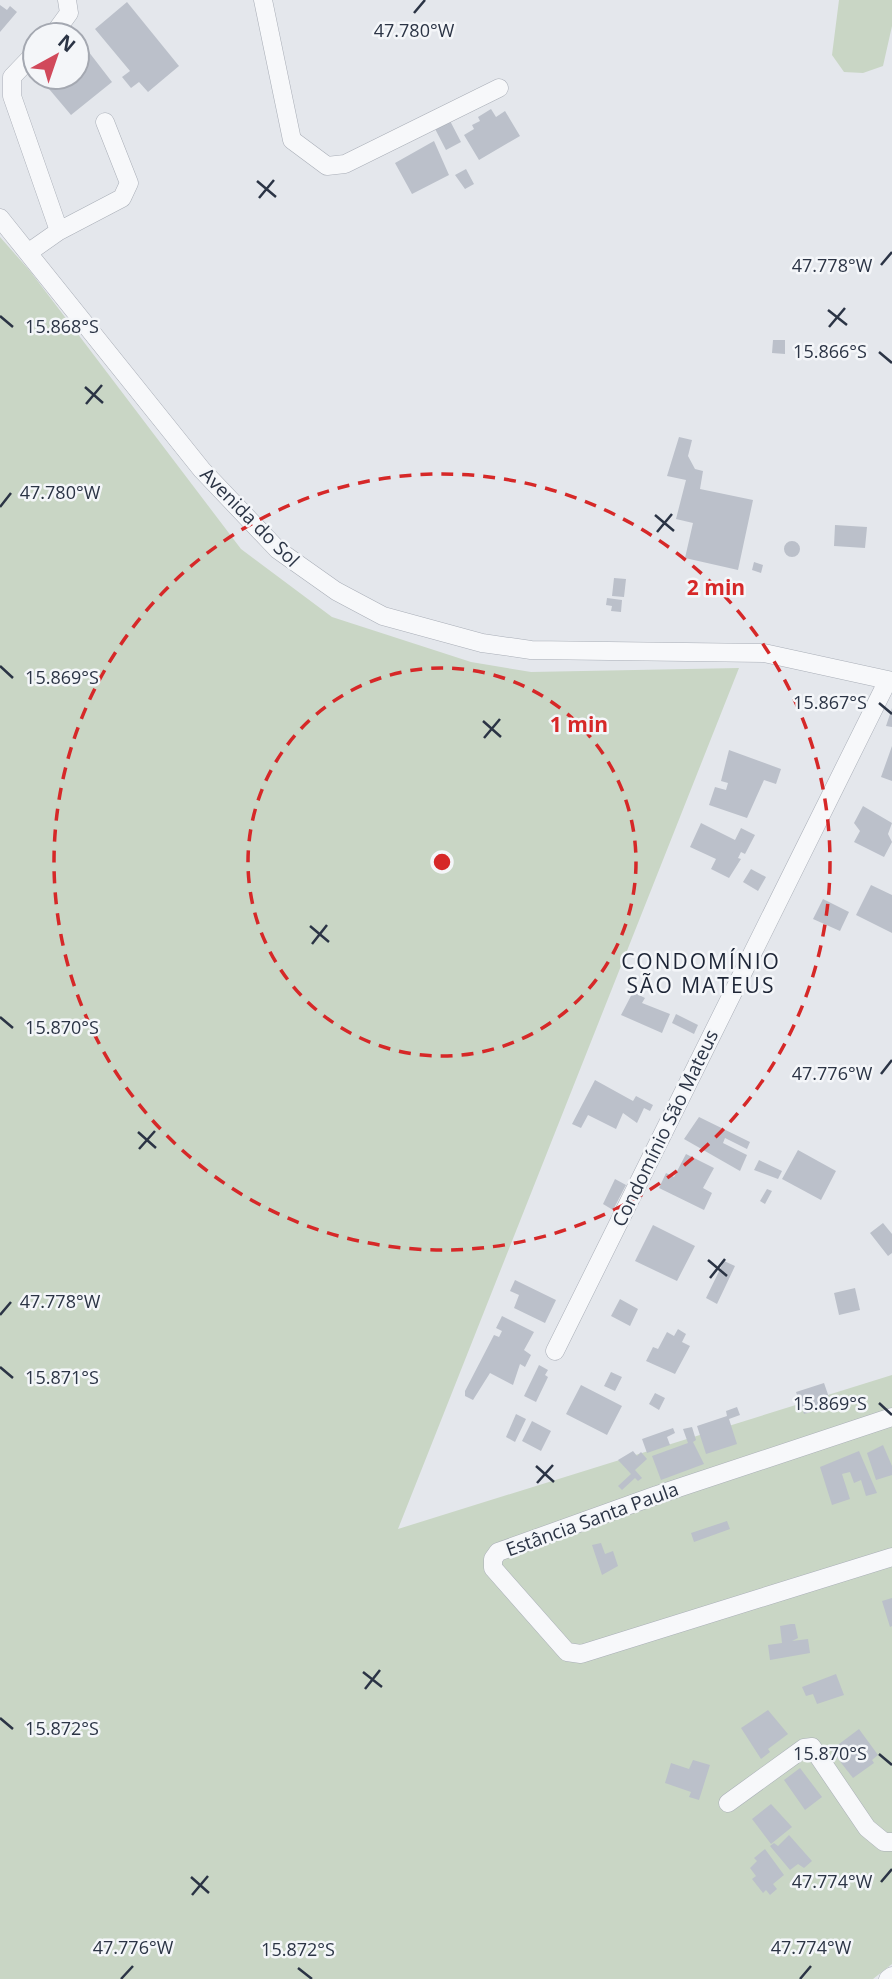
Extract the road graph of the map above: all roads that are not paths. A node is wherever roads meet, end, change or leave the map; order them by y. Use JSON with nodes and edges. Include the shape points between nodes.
{"nodes":[{"id":1,"x":67,"y":0,"type":"edge"},
{"id":2,"x":263,"y":0,"type":"edge"},
{"id":3,"x":63,"y":21,"type":"edge"},
{"id":4,"x":21,"y":68,"type":"edge"},
{"id":5,"x":499,"y":88,"type":"dead end"},
{"id":6,"x":105,"y":122,"type":"dead end"},
{"id":7,"x":0,"y":218,"type":"edge"},
{"id":8,"x":59,"y":231,"type":"junction"},
{"id":9,"x":29,"y":252,"type":"junction"},
{"id":10,"x":890,"y":681,"type":"edge"},
{"id":11,"x":555,"y":1351,"type":"dead end"},
{"id":12,"x":892,"y":1417,"type":"edge"},
{"id":13,"x":892,"y":1557,"type":"edge"},
{"id":14,"x":728,"y":1803,"type":"dead end"},
{"id":15,"x":892,"y":1842,"type":"edge"}],
"edges":[{"from":1,"to":3,"type":"street","via":[[69,13]]},
{"from":2,"to":5,"type":"street","via":[[292,140],[327,166],[345,164]]},
{"from":4,"to":8,"type":"street","via":[[12,77],[12,96]]},
{"from":6,"to":8,"type":"street","via":[[129,183],[127,190],[122,198]]},
{"from":7,"to":9,"type":"street","name":"Avenida do Sol"},
{"from":8,"to":9,"type":"street"},
{"from":9,"to":10,"type":"street","name":"Avenida do Sol","via":[[202,470],[262,535],[306,573],[383,616],[482,643],[531,650],[764,653]]},
{"from":10,"to":11,"type":"street","name":"Condomínio São Mateus"},
{"from":12,"to":13,"type":"street","name":"Estância Santa Paula","via":[[498,1552],[493,1568],[567,1652],[581,1654]]},
{"from":14,"to":15,"type":"street","via":[[804,1748],[812,1747],[867,1828],[884,1842]]}]}
